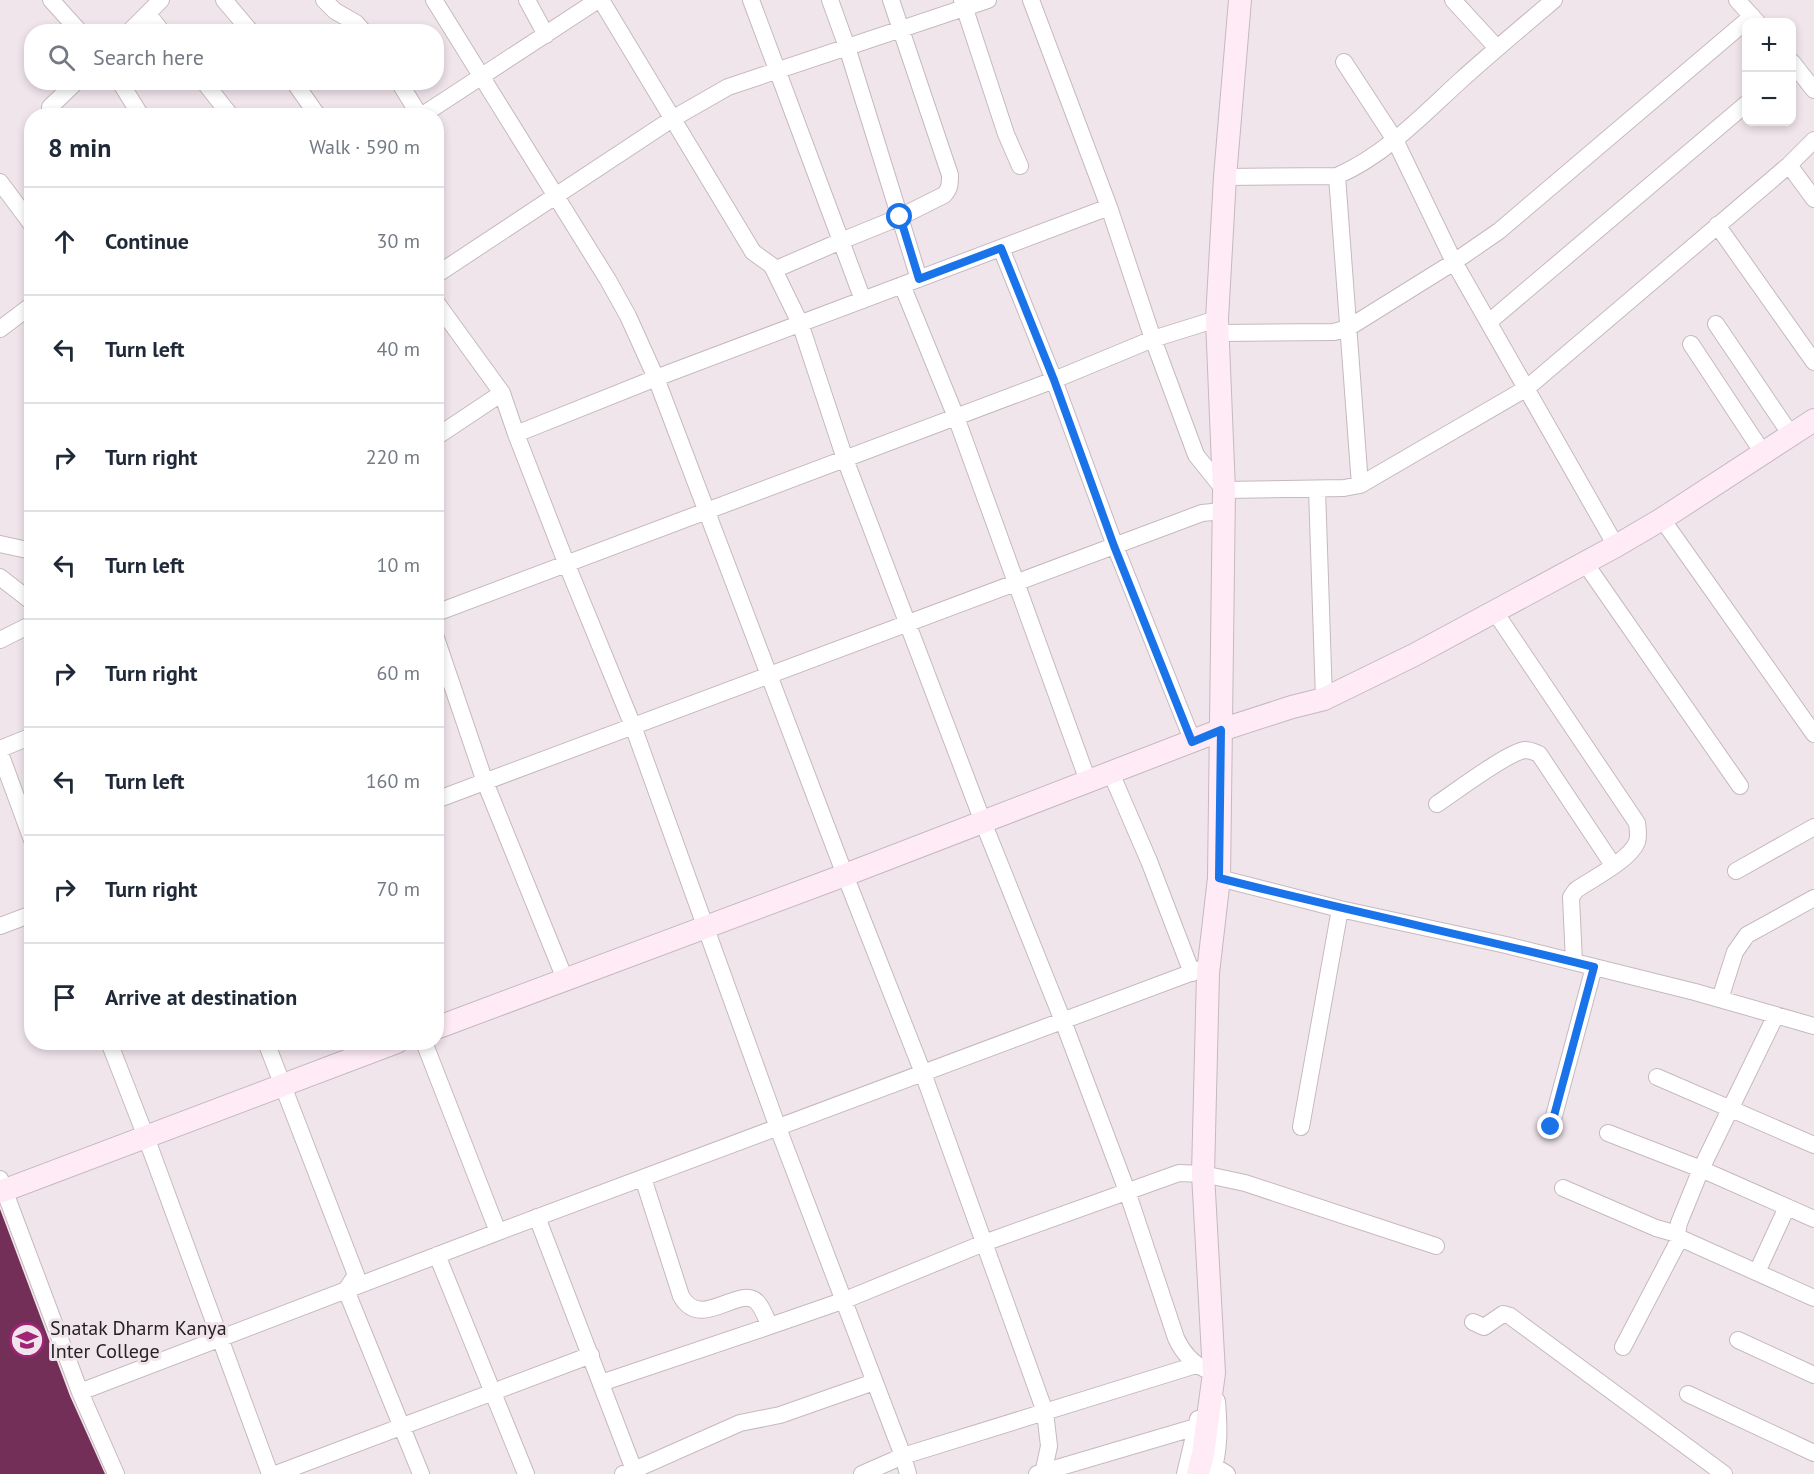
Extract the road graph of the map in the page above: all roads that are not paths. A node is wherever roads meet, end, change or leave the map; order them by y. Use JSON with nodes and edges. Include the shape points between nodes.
{"nodes":[{"id":1,"x":51,"y":0,"type":"edge"},
{"id":2,"x":161,"y":0,"type":"edge"},
{"id":3,"x":224,"y":0,"type":"edge"},
{"id":4,"x":324,"y":0,"type":"edge"},
{"id":5,"x":435,"y":0,"type":"edge"},
{"id":6,"x":527,"y":0,"type":"edge"},
{"id":7,"x":599,"y":0,"type":"edge"},
{"id":8,"x":751,"y":0,"type":"edge"},
{"id":9,"x":830,"y":0,"type":"edge"},
{"id":10,"x":891,"y":0,"type":"edge"},
{"id":11,"x":988,"y":0,"type":"edge"},
{"id":12,"x":1031,"y":0,"type":"edge"},
{"id":13,"x":1240,"y":0,"type":"edge"},
{"id":14,"x":1453,"y":0,"type":"edge"},
{"id":15,"x":1554,"y":0,"type":"edge"},
{"id":16,"x":1737,"y":0,"type":"edge"},
{"id":17,"x":963,"y":4,"type":"edge"},
{"id":18,"x":148,"y":14,"type":"junction"},
{"id":19,"x":1754,"y":18,"type":"edge"},
{"id":20,"x":73,"y":24,"type":"edge"},
{"id":21,"x":137,"y":24,"type":"edge"},
{"id":22,"x":156,"y":24,"type":"edge"},
{"id":23,"x":244,"y":24,"type":"edge"},
{"id":24,"x":357,"y":24,"type":"edge"},
{"id":25,"x":901,"y":29,"type":"junction"},
{"id":26,"x":1742,"y":30,"type":"edge"},
{"id":27,"x":546,"y":34,"type":"junction"},
{"id":28,"x":847,"y":47,"type":"junction"},
{"id":29,"x":1497,"y":48,"type":"junction"},
{"id":30,"x":1344,"y":62,"type":"dead end"},
{"id":31,"x":777,"y":70,"type":"junction"},
{"id":32,"x":1796,"y":70,"type":"edge"},
{"id":33,"x":483,"y":77,"type":"junction"},
{"id":34,"x":68,"y":90,"type":"edge"},
{"id":35,"x":125,"y":90,"type":"edge"},
{"id":36,"x":210,"y":90,"type":"edge"},
{"id":37,"x":300,"y":90,"type":"edge"},
{"id":38,"x":404,"y":90,"type":"edge"},
{"id":39,"x":1814,"y":90,"type":"edge"},
{"id":40,"x":50,"y":107,"type":"dead end"},
{"id":41,"x":136,"y":108,"type":"edge"},
{"id":42,"x":225,"y":108,"type":"edge"},
{"id":43,"x":312,"y":108,"type":"edge"},
{"id":44,"x":416,"y":108,"type":"edge"},
{"id":45,"x":434,"y":108,"type":"edge"},
{"id":46,"x":1742,"y":108,"type":"edge"},
{"id":47,"x":672,"y":119,"type":"junction"},
{"id":48,"x":1395,"y":140,"type":"junction"},
{"id":49,"x":1814,"y":140,"type":"edge"},
{"id":50,"x":1789,"y":165,"type":"junction"},
{"id":51,"x":1020,"y":166,"type":"dead end"},
{"id":52,"x":1337,"y":176,"type":"junction"},
{"id":53,"x":1225,"y":177,"type":"junction"},
{"id":54,"x":0,"y":182,"type":"edge"},
{"id":55,"x":555,"y":196,"type":"junction"},
{"id":56,"x":1814,"y":199,"type":"edge"},
{"id":57,"x":1109,"y":207,"type":"junction"},
{"id":58,"x":24,"y":214,"type":"edge"},
{"id":59,"x":900,"y":217,"type":"junction"},
{"id":60,"x":1717,"y":225,"type":"junction"},
{"id":61,"x":841,"y":241,"type":"junction"},
{"id":62,"x":1001,"y":248,"type":"junction"},
{"id":63,"x":1454,"y":262,"type":"junction"},
{"id":64,"x":444,"y":270,"type":"edge"},
{"id":65,"x":774,"y":270,"type":"junction"},
{"id":66,"x":919,"y":279,"type":"junction"},
{"id":67,"x":902,"y":285,"type":"junction"},
{"id":68,"x":863,"y":300,"type":"junction"},
{"id":69,"x":24,"y":311,"type":"edge"},
{"id":70,"x":444,"y":313,"type":"edge"},
{"id":71,"x":1489,"y":322,"type":"junction"},
{"id":72,"x":800,"y":323,"type":"junction"},
{"id":73,"x":1716,"y":324,"type":"dead end"},
{"id":74,"x":1218,"y":326,"type":"junction"},
{"id":75,"x":1348,"y":328,"type":"junction"},
{"id":76,"x":0,"y":329,"type":"edge"},
{"id":77,"x":1153,"y":339,"type":"junction"},
{"id":78,"x":1691,"y":344,"type":"dead end"},
{"id":79,"x":1814,"y":362,"type":"edge"},
{"id":80,"x":656,"y":378,"type":"junction"},
{"id":81,"x":1054,"y":380,"type":"junction"},
{"id":82,"x":1527,"y":388,"type":"junction"},
{"id":83,"x":502,"y":393,"type":"junction"},
{"id":84,"x":956,"y":417,"type":"junction"},
{"id":85,"x":1814,"y":420,"type":"edge"},
{"id":86,"x":444,"y":432,"type":"edge"},
{"id":87,"x":516,"y":434,"type":"junction"},
{"id":88,"x":1791,"y":435,"type":"junction"},
{"id":89,"x":1763,"y":453,"type":"junction"},
{"id":90,"x":845,"y":459,"type":"junction"},
{"id":91,"x":1360,"y":485,"type":"junction"},
{"id":92,"x":1317,"y":489,"type":"junction"},
{"id":93,"x":1223,"y":501,"type":"junction"},
{"id":94,"x":706,"y":512,"type":"junction"},
{"id":95,"x":1662,"y":519,"type":"junction"},
{"id":96,"x":0,"y":544,"type":"edge"},
{"id":97,"x":1114,"y":546,"type":"junction"},
{"id":98,"x":1616,"y":546,"type":"junction"},
{"id":99,"x":24,"y":549,"type":"edge"},
{"id":100,"x":1585,"y":562,"type":"junction"},
{"id":101,"x":567,"y":565,"type":"junction"},
{"id":102,"x":0,"y":577,"type":"edge"},
{"id":103,"x":1016,"y":582,"type":"junction"},
{"id":104,"x":24,"y":596,"type":"edge"},
{"id":105,"x":444,"y":610,"type":"edge"},
{"id":106,"x":1494,"y":612,"type":"junction"},
{"id":107,"x":908,"y":623,"type":"junction"},
{"id":108,"x":24,"y":628,"type":"edge"},
{"id":109,"x":0,"y":640,"type":"edge"},
{"id":110,"x":444,"y":662,"type":"edge"},
{"id":111,"x":770,"y":674,"type":"junction"},
{"id":112,"x":1324,"y":699,"type":"junction"},
{"id":113,"x":633,"y":726,"type":"junction"},
{"id":114,"x":1221,"y":730,"type":"junction"},
{"id":115,"x":1814,"y":734,"type":"edge"},
{"id":116,"x":24,"y":740,"type":"edge"},
{"id":117,"x":1192,"y":742,"type":"junction"},
{"id":118,"x":0,"y":751,"type":"edge"},
{"id":119,"x":1111,"y":773,"type":"junction"},
{"id":120,"x":1088,"y":781,"type":"junction"},
{"id":121,"x":484,"y":782,"type":"junction"},
{"id":122,"x":1740,"y":786,"type":"dead end"},
{"id":123,"x":444,"y":797,"type":"edge"},
{"id":124,"x":1437,"y":804,"type":"dead end"},
{"id":125,"x":24,"y":818,"type":"edge"},
{"id":126,"x":983,"y":822,"type":"junction"},
{"id":127,"x":1814,"y":826,"type":"edge"},
{"id":128,"x":1613,"y":865,"type":"junction"},
{"id":129,"x":1736,"y":871,"type":"dead end"},
{"id":130,"x":845,"y":875,"type":"junction"},
{"id":131,"x":1219,"y":878,"type":"junction"},
{"id":132,"x":1814,"y":898,"type":"edge"},
{"id":133,"x":1340,"y":909,"type":"junction"},
{"id":134,"x":24,"y":918,"type":"edge"},
{"id":135,"x":0,"y":926,"type":"edge"},
{"id":136,"x":706,"y":926,"type":"junction"},
{"id":137,"x":1574,"y":962,"type":"junction"},
{"id":138,"x":1594,"y":967,"type":"junction"},
{"id":139,"x":1200,"y":969,"type":"junction"},
{"id":140,"x":565,"y":979,"type":"junction"},
{"id":141,"x":1720,"y":999,"type":"junction"},
{"id":142,"x":1776,"y":1015,"type":"junction"},
{"id":143,"x":1063,"y":1022,"type":"junction"},
{"id":144,"x":444,"y":1025,"type":"edge"},
{"id":145,"x":1814,"y":1026,"type":"edge"},
{"id":146,"x":112,"y":1050,"type":"edge"},
{"id":147,"x":269,"y":1050,"type":"edge"},
{"id":148,"x":377,"y":1050,"type":"edge"},
{"id":149,"x":427,"y":1050,"type":"edge"},
{"id":150,"x":923,"y":1073,"type":"junction"},
{"id":151,"x":1657,"y":1077,"type":"dead end"},
{"id":152,"x":283,"y":1085,"type":"junction"},
{"id":153,"x":1731,"y":1108,"type":"junction"},
{"id":154,"x":1301,"y":1127,"type":"dead end"},
{"id":155,"x":1551,"y":1127,"type":"dead end"},
{"id":156,"x":777,"y":1128,"type":"junction"},
{"id":157,"x":1608,"y":1133,"type":"dead end"},
{"id":158,"x":146,"y":1137,"type":"junction"},
{"id":159,"x":1814,"y":1145,"type":"edge"},
{"id":160,"x":1701,"y":1169,"type":"junction"},
{"id":161,"x":1203,"y":1174,"type":"junction"},
{"id":162,"x":643,"y":1178,"type":"junction"},
{"id":163,"x":1,"y":1187,"type":"edge"},
{"id":164,"x":1563,"y":1188,"type":"dead end"},
{"id":165,"x":1127,"y":1191,"type":"junction"},
{"id":166,"x":1787,"y":1207,"type":"junction"},
{"id":167,"x":537,"y":1217,"type":"junction"},
{"id":168,"x":1814,"y":1219,"type":"edge"},
{"id":169,"x":498,"y":1232,"type":"junction"},
{"id":170,"x":1678,"y":1236,"type":"junction"},
{"id":171,"x":984,"y":1243,"type":"junction"},
{"id":172,"x":1436,"y":1246,"type":"dead end"},
{"id":173,"x":437,"y":1255,"type":"junction"},
{"id":174,"x":1757,"y":1272,"type":"junction"},
{"id":175,"x":346,"y":1290,"type":"junction"},
{"id":176,"x":1814,"y":1298,"type":"edge"},
{"id":177,"x":845,"y":1300,"type":"junction"},
{"id":178,"x":1473,"y":1322,"type":"dead end"},
{"id":179,"x":770,"y":1326,"type":"junction"},
{"id":180,"x":219,"y":1339,"type":"junction"},
{"id":181,"x":1738,"y":1340,"type":"dead end"},
{"id":182,"x":1623,"y":1347,"type":"dead end"},
{"id":183,"x":591,"y":1355,"type":"junction"},
{"id":184,"x":1205,"y":1369,"type":"junction"},
{"id":185,"x":1814,"y":1375,"type":"edge"},
{"id":186,"x":874,"y":1382,"type":"junction"},
{"id":187,"x":601,"y":1383,"type":"junction"},
{"id":188,"x":494,"y":1391,"type":"junction"},
{"id":189,"x":80,"y":1392,"type":"junction"},
{"id":190,"x":1688,"y":1394,"type":"dead end"},
{"id":191,"x":1045,"y":1412,"type":"junction"},
{"id":192,"x":400,"y":1426,"type":"junction"},
{"id":193,"x":1196,"y":1427,"type":"junction"},
{"id":194,"x":1814,"y":1453,"type":"edge"},
{"id":195,"x":903,"y":1456,"type":"junction"},
{"id":196,"x":1211,"y":1468,"type":"edge"},
{"id":197,"x":631,"y":1473,"type":"edge"},
{"id":198,"x":1041,"y":1473,"type":"edge"},
{"id":199,"x":116,"y":1474,"type":"edge"},
{"id":200,"x":270,"y":1474,"type":"edge"},
{"id":201,"x":276,"y":1474,"type":"edge"},
{"id":202,"x":421,"y":1474,"type":"edge"},
{"id":203,"x":526,"y":1474,"type":"edge"},
{"id":204,"x":862,"y":1474,"type":"edge"},
{"id":205,"x":908,"y":1474,"type":"edge"},
{"id":206,"x":1185,"y":1474,"type":"edge"},
{"id":207,"x":1724,"y":1474,"type":"edge"}],
"edges":[{"from":1,"to":20,"type":"street"},
{"from":2,"to":18,"type":"street"},
{"from":3,"to":23,"type":"street"},
{"from":4,"to":24,"type":"street"},
{"from":5,"to":33,"type":"street"},
{"from":6,"to":27,"type":"street"},
{"from":7,"to":27,"type":"street"},
{"from":7,"to":47,"type":"street"},
{"from":8,"to":31,"type":"street"},
{"from":9,"to":28,"type":"street"},
{"from":10,"to":25,"type":"street"},
{"from":11,"to":17,"type":"street"},
{"from":12,"to":57,"type":"street"},
{"from":13,"to":53,"type":"street"},
{"from":14,"to":29,"type":"street"},
{"from":15,"to":29,"type":"street"},
{"from":16,"to":19,"type":"street"},
{"from":17,"to":25,"type":"street"},
{"from":17,"to":51,"type":"street"},
{"from":18,"to":21,"type":"street"},
{"from":18,"to":22,"type":"street"},
{"from":25,"to":28,"type":"street"},
{"from":25,"to":59,"type":"street","via":[[950,174],[944,195]]},
{"from":26,"to":63,"type":"street","via":[[1499,231]]},
{"from":27,"to":33,"type":"street"},
{"from":28,"to":31,"type":"street"},
{"from":28,"to":59,"type":"street"},
{"from":29,"to":48,"type":"street"},
{"from":30,"to":48,"type":"street"},
{"from":31,"to":47,"type":"street","via":[[728,87]]},
{"from":31,"to":61,"type":"street"},
{"from":32,"to":39,"type":"street"},
{"from":33,"to":45,"type":"street"},
{"from":33,"to":55,"type":"street"},
{"from":34,"to":40,"type":"street"},
{"from":35,"to":41,"type":"street"},
{"from":36,"to":42,"type":"street"},
{"from":37,"to":43,"type":"street"},
{"from":38,"to":44,"type":"street"},
{"from":46,"to":71,"type":"street"},
{"from":47,"to":55,"type":"street"},
{"from":47,"to":65,"type":"street","via":[[753,252]]},
{"from":48,"to":52,"type":"street"},
{"from":48,"to":63,"type":"street"},
{"from":49,"to":50,"type":"street"},
{"from":50,"to":56,"type":"street"},
{"from":50,"to":60,"type":"street"},
{"from":52,"to":53,"type":"street"},
{"from":52,"to":75,"type":"street"},
{"from":53,"to":74,"type":"street"},
{"from":54,"to":58,"type":"street"},
{"from":55,"to":64,"type":"street"},
{"from":55,"to":80,"type":"street","via":[[628,316]]},
{"from":57,"to":62,"type":"street"},
{"from":57,"to":77,"type":"street"},
{"from":59,"to":61,"type":"street"},
{"from":59,"to":66,"type":"street"},
{"from":60,"to":79,"type":"street"},
{"from":60,"to":82,"type":"street"},
{"from":61,"to":65,"type":"street"},
{"from":61,"to":68,"type":"street"},
{"from":62,"to":66,"type":"street"},
{"from":62,"to":81,"type":"street"},
{"from":63,"to":71,"type":"street"},
{"from":63,"to":75,"type":"street"},
{"from":65,"to":72,"type":"street"},
{"from":66,"to":67,"type":"street"},
{"from":67,"to":68,"type":"street"},
{"from":67,"to":84,"type":"street"},
{"from":68,"to":72,"type":"street"},
{"from":69,"to":76,"type":"street"},
{"from":70,"to":83,"type":"street"},
{"from":71,"to":82,"type":"street"},
{"from":72,"to":80,"type":"street"},
{"from":72,"to":90,"type":"street"},
{"from":73,"to":88,"type":"street"},
{"from":74,"to":75,"type":"street","via":[[1334,332]]},
{"from":74,"to":77,"type":"street"},
{"from":74,"to":93,"type":"street"},
{"from":75,"to":91,"type":"street"},
{"from":77,"to":81,"type":"street"},
{"from":77,"to":93,"type":"street","via":[[1196,455]]},
{"from":78,"to":89,"type":"street"},
{"from":80,"to":87,"type":"street"},
{"from":80,"to":94,"type":"street"},
{"from":81,"to":84,"type":"street"},
{"from":81,"to":97,"type":"street"},
{"from":82,"to":91,"type":"street"},
{"from":82,"to":98,"type":"street"},
{"from":83,"to":86,"type":"street"},
{"from":83,"to":87,"type":"street"},
{"from":84,"to":90,"type":"street"},
{"from":84,"to":103,"type":"street"},
{"from":85,"to":88,"type":"street"},
{"from":87,"to":101,"type":"street"},
{"from":88,"to":89,"type":"street"},
{"from":89,"to":95,"type":"street"},
{"from":90,"to":94,"type":"street"},
{"from":90,"to":107,"type":"street"},
{"from":91,"to":92,"type":"street"},
{"from":92,"to":93,"type":"street"},
{"from":92,"to":112,"type":"street"},
{"from":93,"to":97,"type":"street","via":[[1202,513]]},
{"from":93,"to":114,"type":"street"},
{"from":94,"to":101,"type":"street"},
{"from":94,"to":111,"type":"street"},
{"from":95,"to":98,"type":"street"},
{"from":95,"to":115,"type":"street"},
{"from":96,"to":99,"type":"street"},
{"from":97,"to":103,"type":"street"},
{"from":97,"to":117,"type":"street"},
{"from":98,"to":100,"type":"street"},
{"from":100,"to":106,"type":"street"},
{"from":100,"to":122,"type":"street"},
{"from":101,"to":105,"type":"street"},
{"from":101,"to":113,"type":"street"},
{"from":102,"to":104,"type":"street"},
{"from":103,"to":107,"type":"street"},
{"from":103,"to":120,"type":"street"},
{"from":106,"to":112,"type":"street"},
{"from":106,"to":128,"type":"street","via":[[1637,823],[1635,847]]},
{"from":107,"to":111,"type":"street"},
{"from":107,"to":126,"type":"street"},
{"from":108,"to":109,"type":"street"},
{"from":110,"to":121,"type":"street"},
{"from":111,"to":113,"type":"street"},
{"from":111,"to":130,"type":"street"},
{"from":112,"to":114,"type":"street"},
{"from":113,"to":121,"type":"street"},
{"from":113,"to":136,"type":"street"},
{"from":114,"to":117,"type":"street"},
{"from":114,"to":131,"type":"street"},
{"from":116,"to":118,"type":"street"},
{"from":117,"to":119,"type":"street"},
{"from":118,"to":125,"type":"street"},
{"from":119,"to":120,"type":"street"},
{"from":119,"to":139,"type":"street"},
{"from":120,"to":126,"type":"street"},
{"from":121,"to":123,"type":"street"},
{"from":121,"to":140,"type":"street"},
{"from":124,"to":128,"type":"street","via":[[1501,762],[1519,752],[1532,751],[1539,754]]},
{"from":126,"to":130,"type":"street"},
{"from":126,"to":143,"type":"street"},
{"from":127,"to":129,"type":"street"},
{"from":128,"to":137,"type":"street","via":[[1571,897]]},
{"from":130,"to":136,"type":"street"},
{"from":130,"to":150,"type":"street"},
{"from":131,"to":133,"type":"street"},
{"from":131,"to":139,"type":"street"},
{"from":132,"to":141,"type":"street","via":[[1747,935],[1735,952]]},
{"from":133,"to":137,"type":"street"},
{"from":133,"to":154,"type":"street"},
{"from":134,"to":135,"type":"street"},
{"from":136,"to":140,"type":"street"},
{"from":136,"to":156,"type":"street"},
{"from":137,"to":138,"type":"street"},
{"from":138,"to":141,"type":"street"},
{"from":138,"to":155,"type":"street"},
{"from":139,"to":143,"type":"street"},
{"from":139,"to":161,"type":"street"},
{"from":140,"to":144,"type":"street"},
{"from":141,"to":142,"type":"street"},
{"from":142,"to":145,"type":"street"},
{"from":142,"to":153,"type":"street"},
{"from":143,"to":150,"type":"street"},
{"from":143,"to":165,"type":"street"},
{"from":146,"to":158,"type":"street"},
{"from":147,"to":152,"type":"street"},
{"from":148,"to":152,"type":"street"},
{"from":149,"to":169,"type":"street"},
{"from":150,"to":156,"type":"street"},
{"from":150,"to":171,"type":"street"},
{"from":151,"to":153,"type":"street"},
{"from":152,"to":158,"type":"street"},
{"from":152,"to":175,"type":"street","via":[[356,1275]]},
{"from":153,"to":159,"type":"street"},
{"from":153,"to":160,"type":"street"},
{"from":156,"to":162,"type":"street"},
{"from":156,"to":177,"type":"street"},
{"from":157,"to":160,"type":"street"},
{"from":158,"to":163,"type":"street"},
{"from":158,"to":180,"type":"street"},
{"from":160,"to":166,"type":"street"},
{"from":160,"to":170,"type":"street","via":[[1679,1223]]},
{"from":161,"to":165,"type":"street","via":[[1179,1173]]},
{"from":161,"to":172,"type":"street","via":[[1245,1183]]},
{"from":161,"to":184,"type":"street"},
{"from":162,"to":167,"type":"street"},
{"from":162,"to":179,"type":"street","via":[[686,1305],[697,1310],[752,1298]]},
{"from":163,"to":189,"type":"street"},
{"from":164,"to":170,"type":"street"},
{"from":165,"to":171,"type":"street"},
{"from":165,"to":184,"type":"street","via":[[1176,1338],[1184,1352]]},
{"from":166,"to":168,"type":"street"},
{"from":166,"to":174,"type":"street"},
{"from":167,"to":169,"type":"street"},
{"from":167,"to":183,"type":"street"},
{"from":169,"to":173,"type":"street"},
{"from":170,"to":174,"type":"street"},
{"from":170,"to":182,"type":"street"},
{"from":171,"to":177,"type":"street"},
{"from":171,"to":191,"type":"street"},
{"from":173,"to":175,"type":"street"},
{"from":173,"to":188,"type":"street"},
{"from":174,"to":176,"type":"street"},
{"from":175,"to":180,"type":"street"},
{"from":175,"to":192,"type":"street"},
{"from":177,"to":179,"type":"street"},
{"from":177,"to":186,"type":"street"},
{"from":178,"to":207,"type":"street","via":[[1484,1327],[1503,1314],[1510,1316]]},
{"from":179,"to":187,"type":"street"},
{"from":180,"to":189,"type":"street"},
{"from":180,"to":200,"type":"street"},
{"from":181,"to":185,"type":"street"},
{"from":183,"to":187,"type":"street"},
{"from":183,"to":188,"type":"street"},
{"from":184,"to":191,"type":"street"},
{"from":184,"to":193,"type":"street"},
{"from":184,"to":196,"type":"street"},
{"from":186,"to":195,"type":"street"},
{"from":186,"to":197,"type":"street","via":[[780,1415],[740,1423]]},
{"from":187,"to":197,"type":"street"},
{"from":188,"to":192,"type":"street"},
{"from":188,"to":203,"type":"street"},
{"from":189,"to":199,"type":"street"},
{"from":190,"to":194,"type":"street"},
{"from":191,"to":195,"type":"street"},
{"from":191,"to":198,"type":"street","via":[[1049,1446]]},
{"from":192,"to":201,"type":"street"},
{"from":192,"to":202,"type":"street"},
{"from":193,"to":198,"type":"street"},
{"from":193,"to":206,"type":"street"},
{"from":195,"to":204,"type":"street"},
{"from":195,"to":205,"type":"street"}]}
